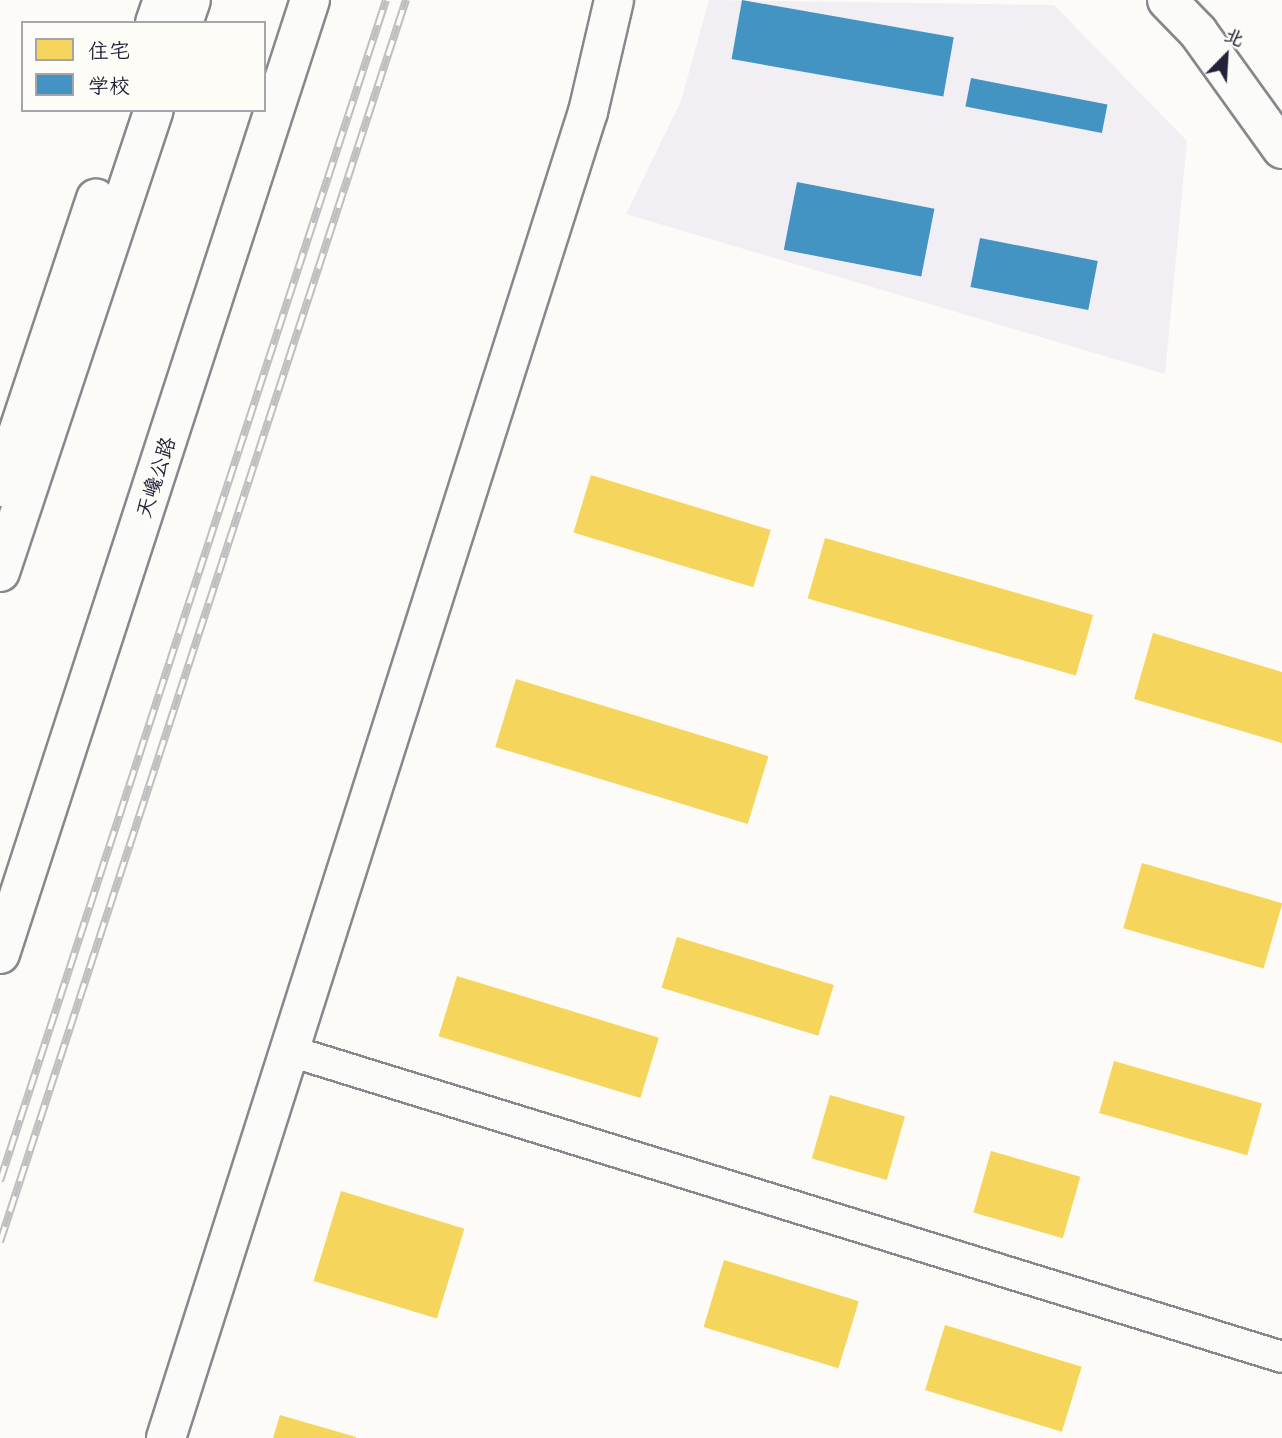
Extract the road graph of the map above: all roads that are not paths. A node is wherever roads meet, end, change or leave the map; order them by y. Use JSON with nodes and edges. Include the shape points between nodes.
{"nodes":[{"id":1,"x":163,"y":0,"type":"edge"},
{"id":2,"x":191,"y":0,"type":"edge"},
{"id":3,"x":310,"y":0,"type":"edge"},
{"id":4,"x":614,"y":0,"type":"edge"},
{"id":5,"x":1167,"y":0,"type":"edge"},
{"id":6,"x":156,"y":21,"type":"edge"},
{"id":7,"x":184,"y":21,"type":"edge"},
{"id":8,"x":125,"y":112,"type":"edge"},
{"id":9,"x":153,"y":112,"type":"edge"},
{"id":10,"x":1282,"y":149,"type":"edge"},
{"id":11,"x":0,"y":487,"type":"edge"},
{"id":12,"x":0,"y":572,"type":"edge"},
{"id":13,"x":0,"y":954,"type":"edge"},
{"id":14,"x":290,"y":1051,"type":"junction"},
{"id":15,"x":1282,"y":1357,"type":"edge"},
{"id":16,"x":166,"y":1438,"type":"edge"}],
"edges":[{"from":1,"to":6,"type":"main road"},
{"from":2,"to":7,"type":"main road"},
{"from":3,"to":13,"type":"main road","name":"天巉公路"},
{"from":4,"to":14,"type":"main road","via":[[588,112]]},
{"from":5,"to":10,"type":"main road","via":[[1198,32]]},
{"from":8,"to":11,"type":"main road"},
{"from":9,"to":12,"type":"main road"},
{"from":14,"to":15,"type":"street"},
{"from":14,"to":16,"type":"main road"}]}
